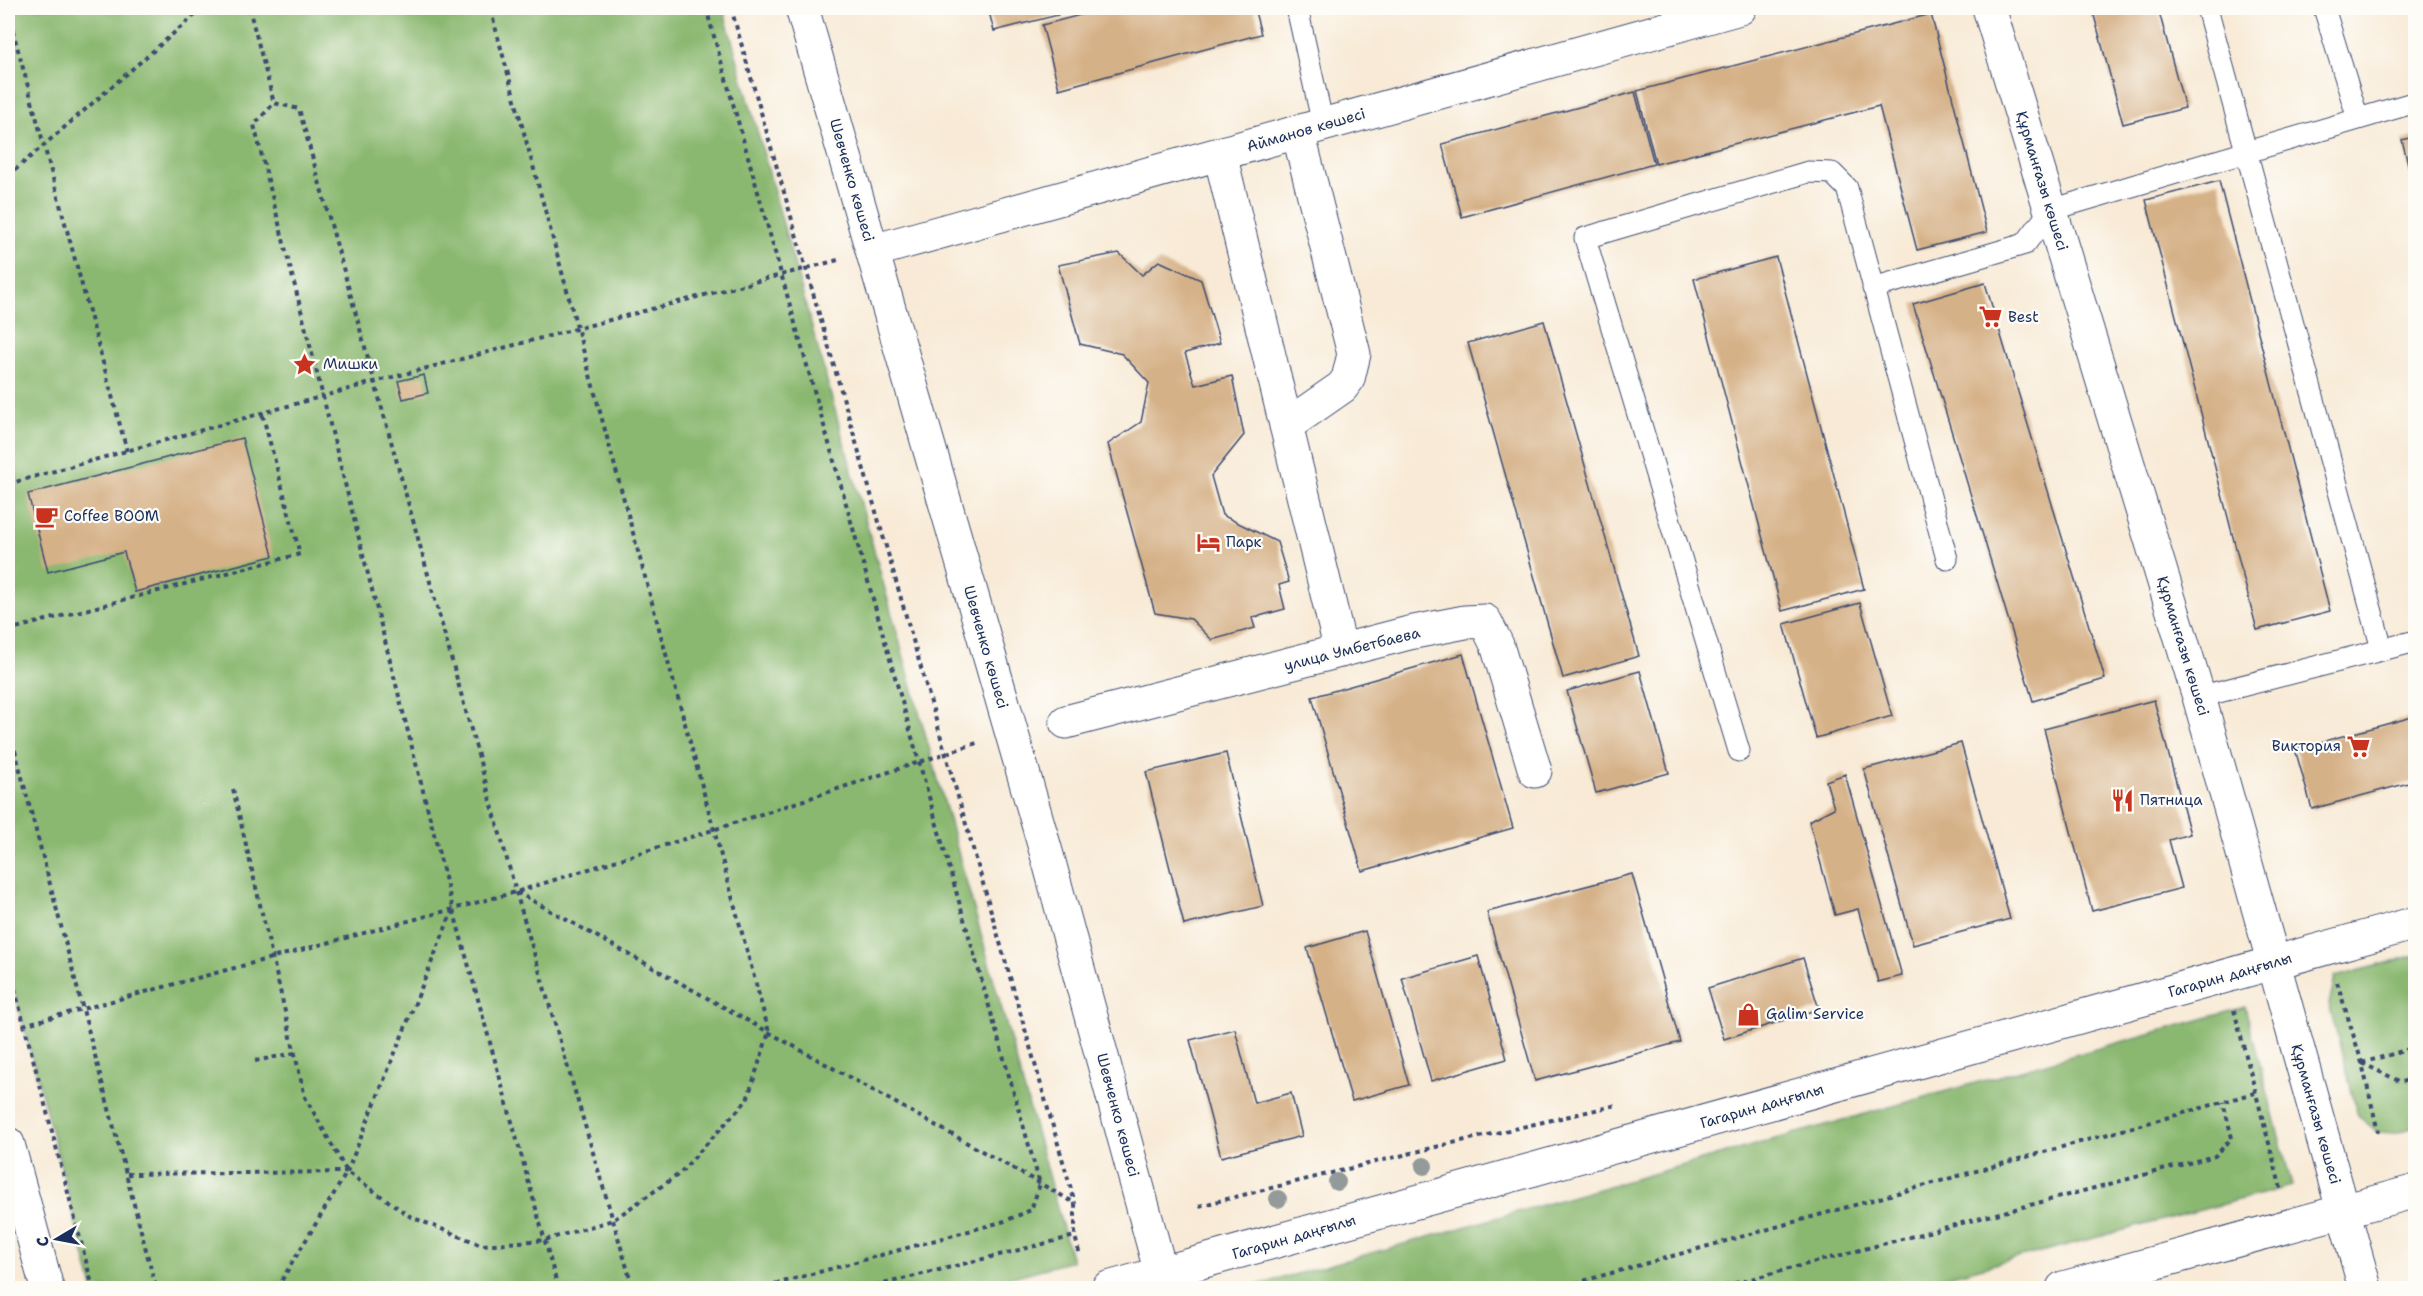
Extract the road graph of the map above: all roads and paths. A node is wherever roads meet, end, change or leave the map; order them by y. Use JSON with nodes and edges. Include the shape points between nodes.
{"nodes":[{"id":1,"x":203,"y":8,"type":"edge"},
{"id":2,"x":249,"y":8,"type":"edge"},
{"id":3,"x":490,"y":8,"type":"edge"},
{"id":4,"x":706,"y":8,"type":"edge"},
{"id":5,"x":732,"y":8,"type":"edge"},
{"id":6,"x":802,"y":8,"type":"edge"},
{"id":7,"x":1297,"y":8,"type":"edge"},
{"id":8,"x":1740,"y":8,"type":"edge"},
{"id":9,"x":1989,"y":8,"type":"edge"},
{"id":10,"x":2207,"y":8,"type":"edge"},
{"id":11,"x":2324,"y":8,"type":"edge"},
{"id":12,"x":8,"y":12,"type":"edge"},
{"id":13,"x":274,"y":102,"type":"junction"},
{"id":14,"x":2415,"y":102,"type":"edge"},
{"id":15,"x":2358,"y":119,"type":"junction"},
{"id":16,"x":1310,"y":128,"type":"junction"},
{"id":17,"x":43,"y":144,"type":"junction"},
{"id":18,"x":2245,"y":151,"type":"junction"},
{"id":19,"x":1220,"y":154,"type":"junction"},
{"id":20,"x":8,"y":176,"type":"edge"},
{"id":21,"x":2051,"y":210,"type":"junction"},
{"id":22,"x":873,"y":251,"type":"junction"},
{"id":23,"x":807,"y":269,"type":"junction"},
{"id":24,"x":783,"y":275,"type":"junction"},
{"id":25,"x":1873,"y":288,"type":"junction"},
{"id":26,"x":578,"y":328,"type":"junction"},
{"id":27,"x":374,"y":382,"type":"junction"},
{"id":28,"x":322,"y":396,"type":"junction"},
{"id":29,"x":262,"y":413,"type":"junction"},
{"id":30,"x":1286,"y":426,"type":"junction"},
{"id":31,"x":126,"y":451,"type":"junction"},
{"id":32,"x":8,"y":484,"type":"edge"},
{"id":33,"x":1947,"y":559,"type":"dead end"},
{"id":34,"x":8,"y":630,"type":"edge"},
{"id":35,"x":2415,"y":640,"type":"edge"},
{"id":36,"x":2382,"y":649,"type":"junction"},
{"id":37,"x":1341,"y":651,"type":"junction"},
{"id":38,"x":2199,"y":697,"type":"junction"},
{"id":39,"x":1066,"y":722,"type":"dead end"},
{"id":40,"x":8,"y":724,"type":"edge"},
{"id":41,"x":982,"y":741,"type":"dead end"},
{"id":42,"x":1739,"y":752,"type":"dead end"},
{"id":43,"x":946,"y":753,"type":"junction"},
{"id":44,"x":919,"y":762,"type":"junction"},
{"id":45,"x":1535,"y":771,"type":"dead end"},
{"id":46,"x":233,"y":789,"type":"dead end"},
{"id":47,"x":713,"y":830,"type":"junction"},
{"id":48,"x":516,"y":891,"type":"junction"},
{"id":49,"x":453,"y":909,"type":"junction"},
{"id":50,"x":2415,"y":923,"type":"edge"},
{"id":51,"x":273,"y":957,"type":"junction"},
{"id":52,"x":2274,"y":962,"type":"junction"},
{"id":53,"x":8,"y":963,"type":"edge"},
{"id":54,"x":2335,"y":977,"type":"dead end"},
{"id":55,"x":83,"y":1008,"type":"junction"},
{"id":56,"x":2234,"y":1010,"type":"dead end"},
{"id":57,"x":23,"y":1025,"type":"junction"},
{"id":58,"x":769,"y":1032,"type":"junction"},
{"id":59,"x":2415,"y":1047,"type":"edge"},
{"id":60,"x":295,"y":1053,"type":"junction"},
{"id":61,"x":255,"y":1061,"type":"dead end"},
{"id":62,"x":2362,"y":1063,"type":"junction"},
{"id":63,"x":2415,"y":1078,"type":"edge"},
{"id":64,"x":2255,"y":1093,"type":"junction"},
{"id":65,"x":2223,"y":1102,"type":"junction"},
{"id":66,"x":1622,"y":1104,"type":"dead end"},
{"id":67,"x":2378,"y":1132,"type":"dead end"},
{"id":68,"x":8,"y":1144,"type":"edge"},
{"id":69,"x":347,"y":1172,"type":"junction"},
{"id":70,"x":127,"y":1174,"type":"junction"},
{"id":71,"x":1040,"y":1184,"type":"junction"},
{"id":72,"x":2281,"y":1189,"type":"dead end"},
{"id":73,"x":2415,"y":1191,"type":"edge"},
{"id":74,"x":1075,"y":1203,"type":"junction"},
{"id":75,"x":1199,"y":1206,"type":"dead end"},
{"id":76,"x":2344,"y":1212,"type":"junction"},
{"id":77,"x":613,"y":1220,"type":"junction"},
{"id":78,"x":1075,"y":1236,"type":"junction"},
{"id":79,"x":545,"y":1240,"type":"junction"},
{"id":80,"x":1080,"y":1256,"type":"dead end"},
{"id":81,"x":2415,"y":1258,"type":"edge"},
{"id":82,"x":2410,"y":1262,"type":"dead end"},
{"id":83,"x":1163,"y":1281,"type":"edge"},
{"id":84,"x":47,"y":1288,"type":"edge"},
{"id":85,"x":93,"y":1288,"type":"edge"},
{"id":86,"x":156,"y":1288,"type":"edge"},
{"id":87,"x":277,"y":1288,"type":"edge"},
{"id":88,"x":558,"y":1288,"type":"edge"},
{"id":89,"x":633,"y":1288,"type":"edge"},
{"id":90,"x":761,"y":1288,"type":"edge"},
{"id":91,"x":867,"y":1288,"type":"edge"},
{"id":92,"x":1108,"y":1288,"type":"edge"},
{"id":93,"x":1558,"y":1288,"type":"edge"},
{"id":94,"x":1717,"y":1288,"type":"edge"},
{"id":95,"x":2063,"y":1288,"type":"edge"},
{"id":96,"x":2365,"y":1288,"type":"edge"}],
"edges":[{"from":1,"to":17,"type":"path"},
{"from":2,"to":13,"type":"path"},
{"from":3,"to":26,"type":"path"},
{"from":4,"to":24,"type":"path"},
{"from":5,"to":23,"type":"path"},
{"from":6,"to":22,"type":"street","name":"Шевченко көшесі"},
{"from":7,"to":16,"type":"lane"},
{"from":8,"to":16,"type":"street","name":"Айманов көшесі"},
{"from":9,"to":21,"type":"street","name":"Құрманғазы көшесі"},
{"from":10,"to":18,"type":"lane"},
{"from":11,"to":15,"type":"lane"},
{"from":12,"to":17,"type":"path"},
{"from":13,"to":27,"type":"path","via":[[299,109]]},
{"from":13,"to":28,"type":"path","via":[[254,125]]},
{"from":14,"to":15,"type":"lane"},
{"from":15,"to":18,"type":"lane"},
{"from":16,"to":19,"type":"street","name":"Айманов көшесі"},
{"from":16,"to":30,"type":"street","via":[[1354,354],[1342,387]]},
{"from":17,"to":20,"type":"path"},
{"from":17,"to":31,"type":"path"},
{"from":18,"to":21,"type":"lane"},
{"from":18,"to":36,"type":"lane"},
{"from":19,"to":22,"type":"street","name":"Айманов көшесі"},
{"from":19,"to":30,"type":"street"},
{"from":21,"to":25,"type":"lane","via":[[2025,244]]},
{"from":21,"to":38,"type":"street","name":"Құрманғазы көшесі"},
{"from":22,"to":23,"type":"path"},
{"from":22,"to":83,"type":"street","name":"Шевченко көшесі","via":[[1049,862]]},
{"from":23,"to":24,"type":"path"},
{"from":23,"to":43,"type":"path"},
{"from":24,"to":26,"type":"path"},
{"from":24,"to":44,"type":"path"},
{"from":25,"to":33,"type":"lane"},
{"from":25,"to":42,"type":"lane","via":[[1846,188],[1832,173],[1808,172],[1585,238]]},
{"from":26,"to":27,"type":"path"},
{"from":26,"to":47,"type":"path"},
{"from":27,"to":28,"type":"path"},
{"from":27,"to":48,"type":"path"},
{"from":28,"to":29,"type":"path"},
{"from":28,"to":49,"type":"path"},
{"from":29,"to":31,"type":"path"},
{"from":29,"to":34,"type":"path","via":[[300,554]]},
{"from":30,"to":37,"type":"street"},
{"from":31,"to":32,"type":"path"},
{"from":35,"to":36,"type":"lane"},
{"from":36,"to":38,"type":"lane"},
{"from":37,"to":39,"type":"street","name":"улица Умбетбаева"},
{"from":37,"to":45,"type":"street","name":"улица Умбетбаева","via":[[1465,622],[1485,621],[1497,645]]},
{"from":38,"to":52,"type":"street","name":"Құрманғазы көшесі"},
{"from":40,"to":55,"type":"path"},
{"from":41,"to":43,"type":"path"},
{"from":43,"to":44,"type":"path"},
{"from":43,"to":74,"type":"path"},
{"from":44,"to":47,"type":"path"},
{"from":44,"to":71,"type":"path"},
{"from":46,"to":51,"type":"path"},
{"from":47,"to":48,"type":"path"},
{"from":47,"to":58,"type":"path"},
{"from":48,"to":49,"type":"path"},
{"from":48,"to":58,"type":"path"},
{"from":48,"to":77,"type":"path"},
{"from":49,"to":51,"type":"path"},
{"from":49,"to":69,"type":"path"},
{"from":49,"to":79,"type":"path"},
{"from":50,"to":52,"type":"street","name":"Гагарин даңғылы"},
{"from":51,"to":55,"type":"path"},
{"from":51,"to":60,"type":"path"},
{"from":52,"to":76,"type":"street","name":"Құрманғазы көшесі"},
{"from":52,"to":83,"type":"street","name":"Гагарин даңғылы"},
{"from":53,"to":57,"type":"path"},
{"from":54,"to":62,"type":"path"},
{"from":55,"to":57,"type":"path"},
{"from":55,"to":70,"type":"path"},
{"from":56,"to":64,"type":"path"},
{"from":57,"to":85,"type":"path"},
{"from":58,"to":71,"type":"path"},
{"from":58,"to":77,"type":"path","via":[[747,1100],[679,1174]]},
{"from":59,"to":62,"type":"path"},
{"from":60,"to":61,"type":"path"},
{"from":60,"to":69,"type":"path","via":[[305,1097]]},
{"from":62,"to":63,"type":"path","via":[[2401,1082]]},
{"from":62,"to":67,"type":"path"},
{"from":64,"to":65,"type":"path"},
{"from":64,"to":72,"type":"path"},
{"from":65,"to":93,"type":"path"},
{"from":65,"to":94,"type":"path","via":[[2232,1138],[2215,1156]]},
{"from":66,"to":75,"type":"path"},
{"from":68,"to":84,"type":"street"},
{"from":69,"to":70,"type":"path"},
{"from":69,"to":79,"type":"path","via":[[411,1217],[482,1245]]},
{"from":69,"to":87,"type":"path"},
{"from":70,"to":86,"type":"path"},
{"from":71,"to":74,"type":"path"},
{"from":71,"to":90,"type":"path","via":[[1031,1210],[1005,1221]]},
{"from":73,"to":76,"type":"street"},
{"from":74,"to":78,"type":"path"},
{"from":76,"to":95,"type":"street"},
{"from":76,"to":96,"type":"street","name":"Құрманғазы көшесі"},
{"from":77,"to":79,"type":"path"},
{"from":77,"to":89,"type":"path"},
{"from":78,"to":80,"type":"path"},
{"from":78,"to":91,"type":"path"},
{"from":79,"to":88,"type":"path"},
{"from":81,"to":82,"type":"path"},
{"from":83,"to":92,"type":"street","name":"Гагарин даңғылы"}]}
